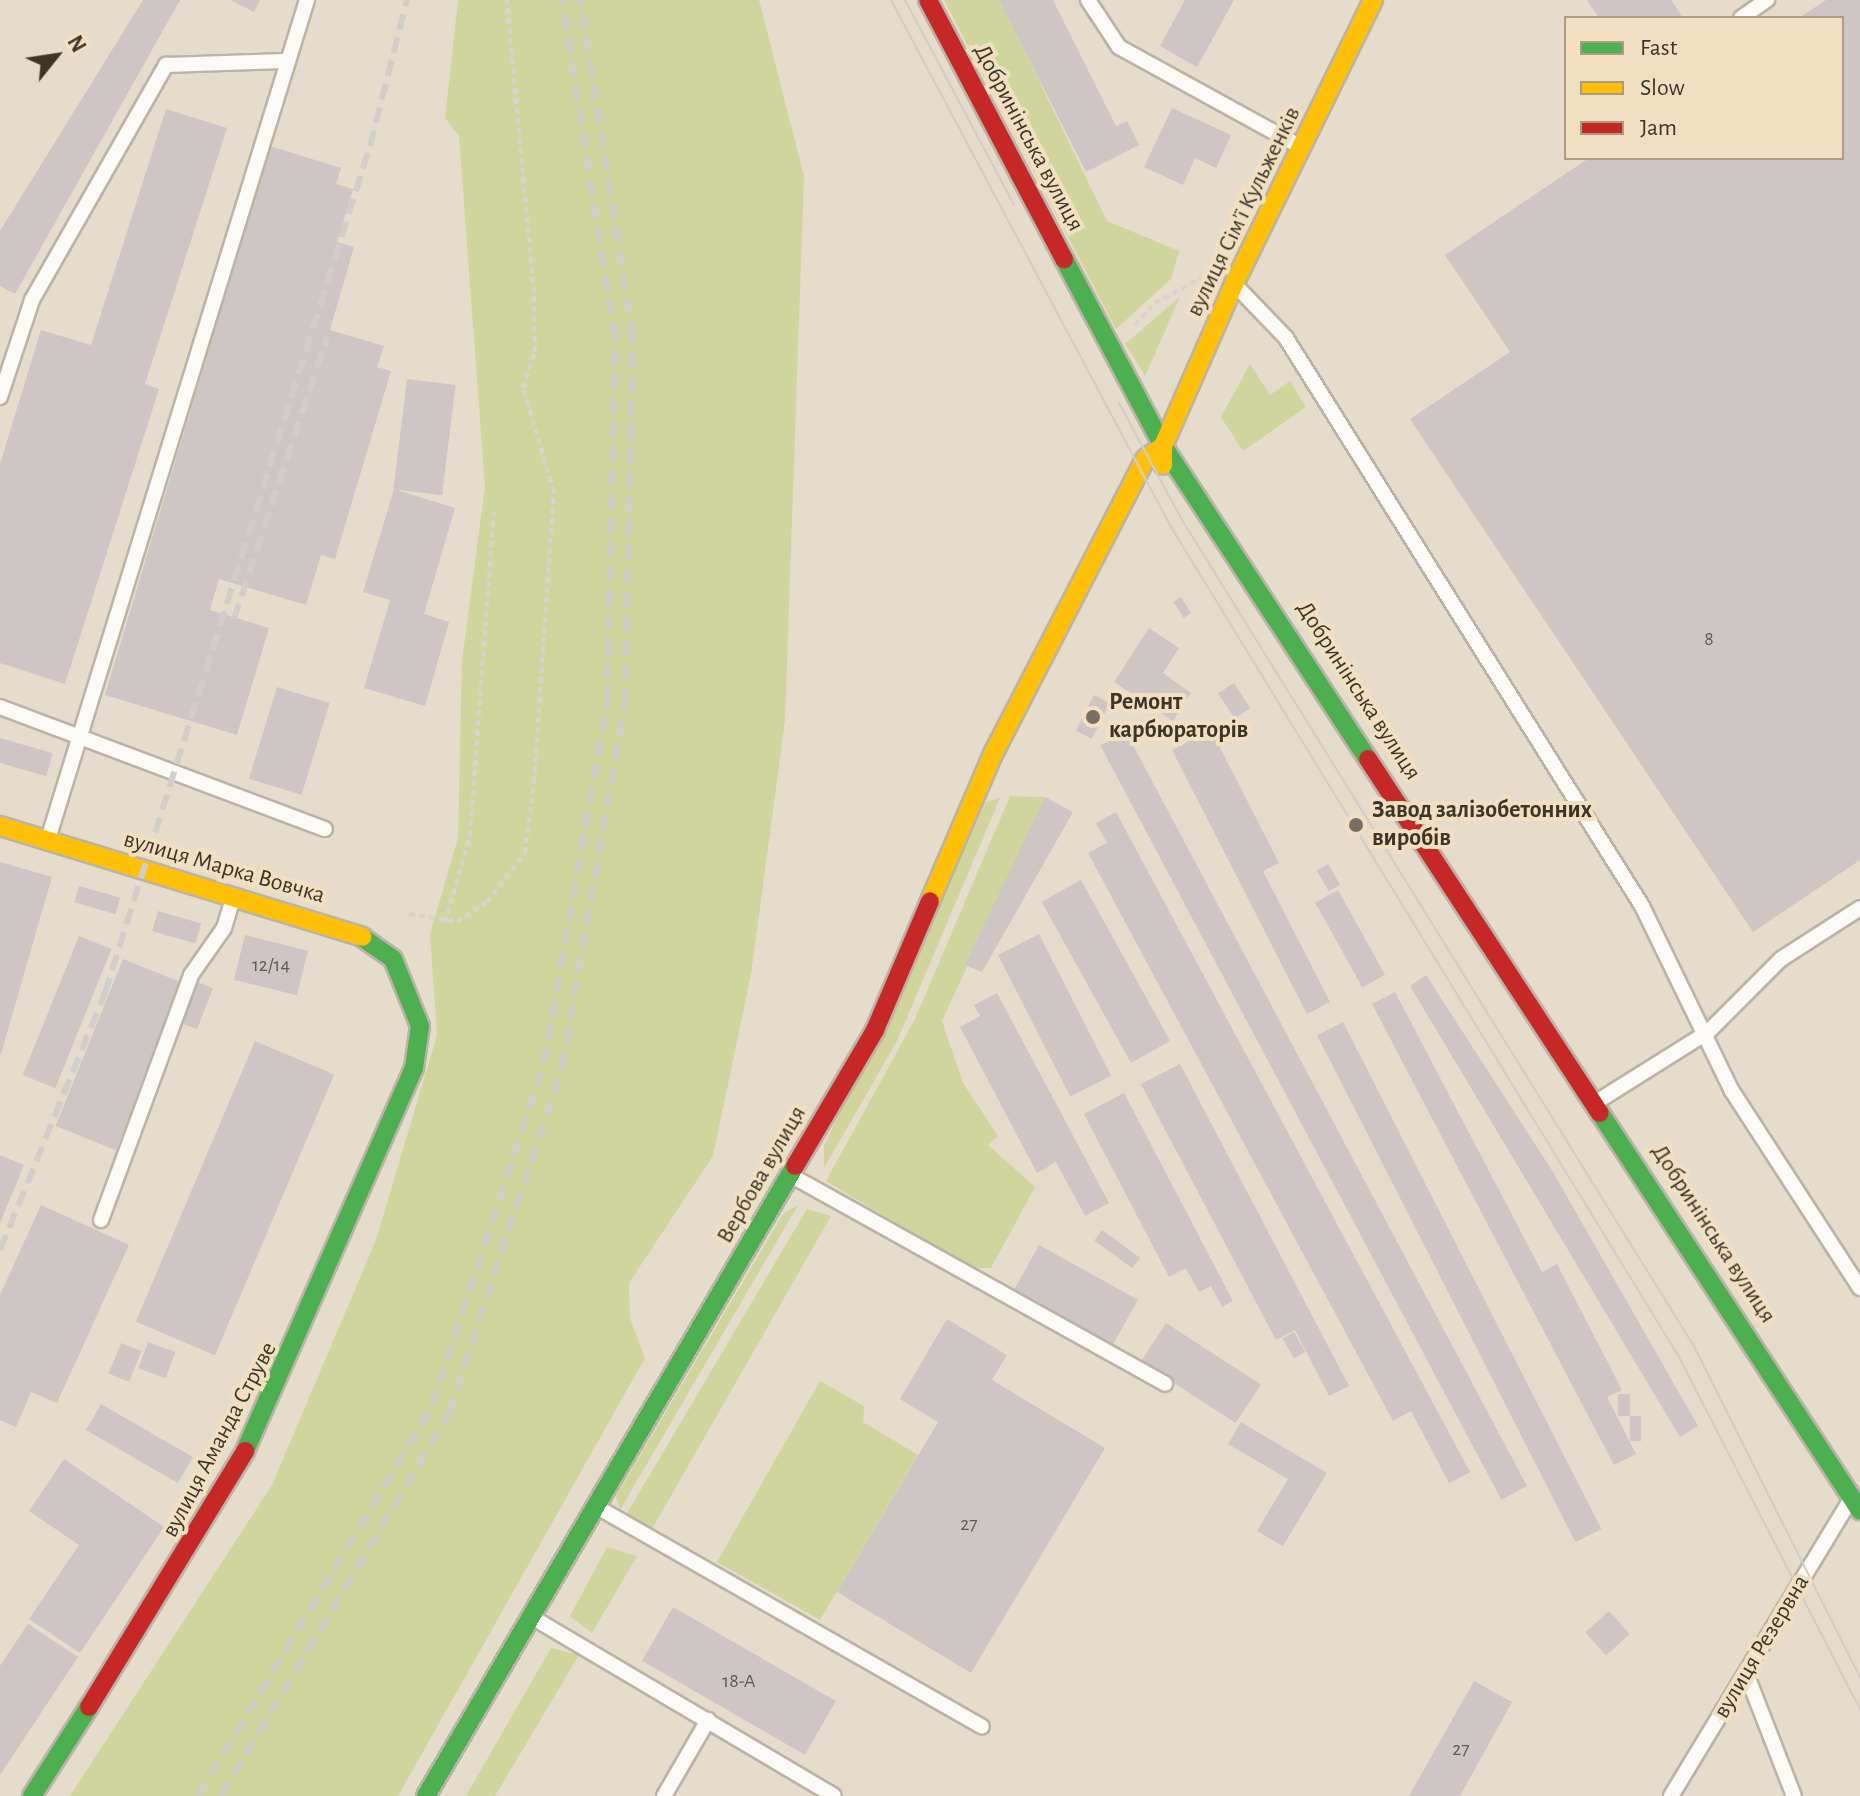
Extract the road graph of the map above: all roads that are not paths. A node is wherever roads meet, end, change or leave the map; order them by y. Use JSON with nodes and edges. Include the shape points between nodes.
{"nodes":[{"id":1,"x":307,"y":0,"type":"edge"},
{"id":2,"x":928,"y":0,"type":"edge"},
{"id":3,"x":1088,"y":0,"type":"edge"},
{"id":4,"x":1373,"y":0,"type":"edge"},
{"id":5,"x":1767,"y":0,"type":"edge"},
{"id":6,"x":1744,"y":16,"type":"edge"},
{"id":7,"x":284,"y":61,"type":"junction"},
{"id":8,"x":1302,"y":148,"type":"junction"},
{"id":9,"x":1234,"y":284,"type":"junction"},
{"id":10,"x":0,"y":397,"type":"edge"},
{"id":11,"x":1163,"y":446,"type":"junction"},
{"id":12,"x":1161,"y":488,"type":"dead end"},
{"id":13,"x":1145,"y":505,"type":"dead end"},
{"id":14,"x":1098,"y":556,"type":"junction"},
{"id":15,"x":0,"y":707,"type":"edge"},
{"id":16,"x":80,"y":734,"type":"junction"},
{"id":17,"x":0,"y":826,"type":"edge"},
{"id":18,"x":325,"y":829,"type":"dead end"},
{"id":19,"x":47,"y":840,"type":"junction"},
{"id":20,"x":234,"y":895,"type":"junction"},
{"id":21,"x":1860,"y":908,"type":"edge"},
{"id":22,"x":410,"y":991,"type":"joint"},
{"id":23,"x":1708,"y":1032,"type":"junction"},
{"id":24,"x":1598,"y":1101,"type":"junction"},
{"id":25,"x":790,"y":1175,"type":"junction"},
{"id":26,"x":101,"y":1220,"type":"dead end"},
{"id":27,"x":1860,"y":1288,"type":"edge"},
{"id":28,"x":1165,"y":1384,"type":"dead end"},
{"id":29,"x":1857,"y":1500,"type":"edge"},
{"id":30,"x":596,"y":1507,"type":"junction"},
{"id":31,"x":531,"y":1617,"type":"junction"},
{"id":32,"x":1746,"y":1673,"type":"junction"},
{"id":33,"x":708,"y":1720,"type":"junction"},
{"id":34,"x":982,"y":1727,"type":"dead end"},
{"id":35,"x":32,"y":1796,"type":"edge"},
{"id":36,"x":426,"y":1796,"type":"edge"},
{"id":37,"x":664,"y":1796,"type":"edge"},
{"id":38,"x":834,"y":1796,"type":"edge"},
{"id":39,"x":1671,"y":1796,"type":"edge"},
{"id":40,"x":1794,"y":1796,"type":"edge"}],
"edges":[{"from":1,"to":7,"type":"lane"},
{"from":2,"to":11,"type":"main road","name":"Добринінська вулиця"},
{"from":3,"to":8,"type":"lane","via":[[1119,47]]},
{"from":4,"to":8,"type":"main road","name":"вулиця Сімʼї Кульженків"},
{"from":5,"to":6,"type":"lane"},
{"from":7,"to":10,"type":"lane","via":[[166,65],[32,300]]},
{"from":7,"to":16,"type":"lane"},
{"from":8,"to":9,"type":"main road","name":"вулиця Сімʼї Кульженків"},
{"from":9,"to":11,"type":"main road","name":"вулиця Сімʼї Кульженків"},
{"from":9,"to":23,"type":"lane","via":[[1286,338],[1642,906]]},
{"from":11,"to":12,"type":"main road"},
{"from":11,"to":14,"type":"main road","name":"Вербова вулиця","via":[[1145,459]]},
{"from":11,"to":24,"type":"main road","name":"Добринінська вулиця"},
{"from":13,"to":14,"type":"main road","name":"Вербова вулиця"},
{"from":14,"to":25,"type":"main road","name":"Вербова вулиця","via":[[993,754],[875,1030]]},
{"from":15,"to":16,"type":"lane"},
{"from":16,"to":18,"type":"lane"},
{"from":16,"to":19,"type":"lane"},
{"from":17,"to":19,"type":"main road","name":"вулиця Марка Вовчка"},
{"from":19,"to":20,"type":"main road","name":"вулиця Марка Вовчка"},
{"from":20,"to":22,"type":"main road","name":"вулиця Марка Вовчка","via":[[355,931],[393,959]]},
{"from":20,"to":26,"type":"lane","via":[[224,928],[191,975]]},
{"from":21,"to":23,"type":"lane","via":[[1781,959]]},
{"from":22,"to":35,"type":"main road","name":"вулиця Аманда Струве","via":[[420,1026],[414,1068],[273,1400],[179,1568]]},
{"from":23,"to":24,"type":"lane"},
{"from":23,"to":27,"type":"lane","via":[[1732,1091]]},
{"from":24,"to":29,"type":"main road","name":"Добринінська вулиця"},
{"from":25,"to":28,"type":"lane"},
{"from":25,"to":30,"type":"main road","name":"Вербова вулиця"},
{"from":29,"to":32,"type":"lane","name":"вулиця Резервна"},
{"from":30,"to":31,"type":"main road","name":"Вербова вулиця"},
{"from":30,"to":34,"type":"lane"},
{"from":31,"to":33,"type":"lane"},
{"from":31,"to":36,"type":"main road","name":"Вербова вулиця"},
{"from":32,"to":39,"type":"lane","name":"вулиця Резервна"},
{"from":32,"to":40,"type":"lane"},
{"from":33,"to":37,"type":"lane"},
{"from":33,"to":38,"type":"lane"}]}
